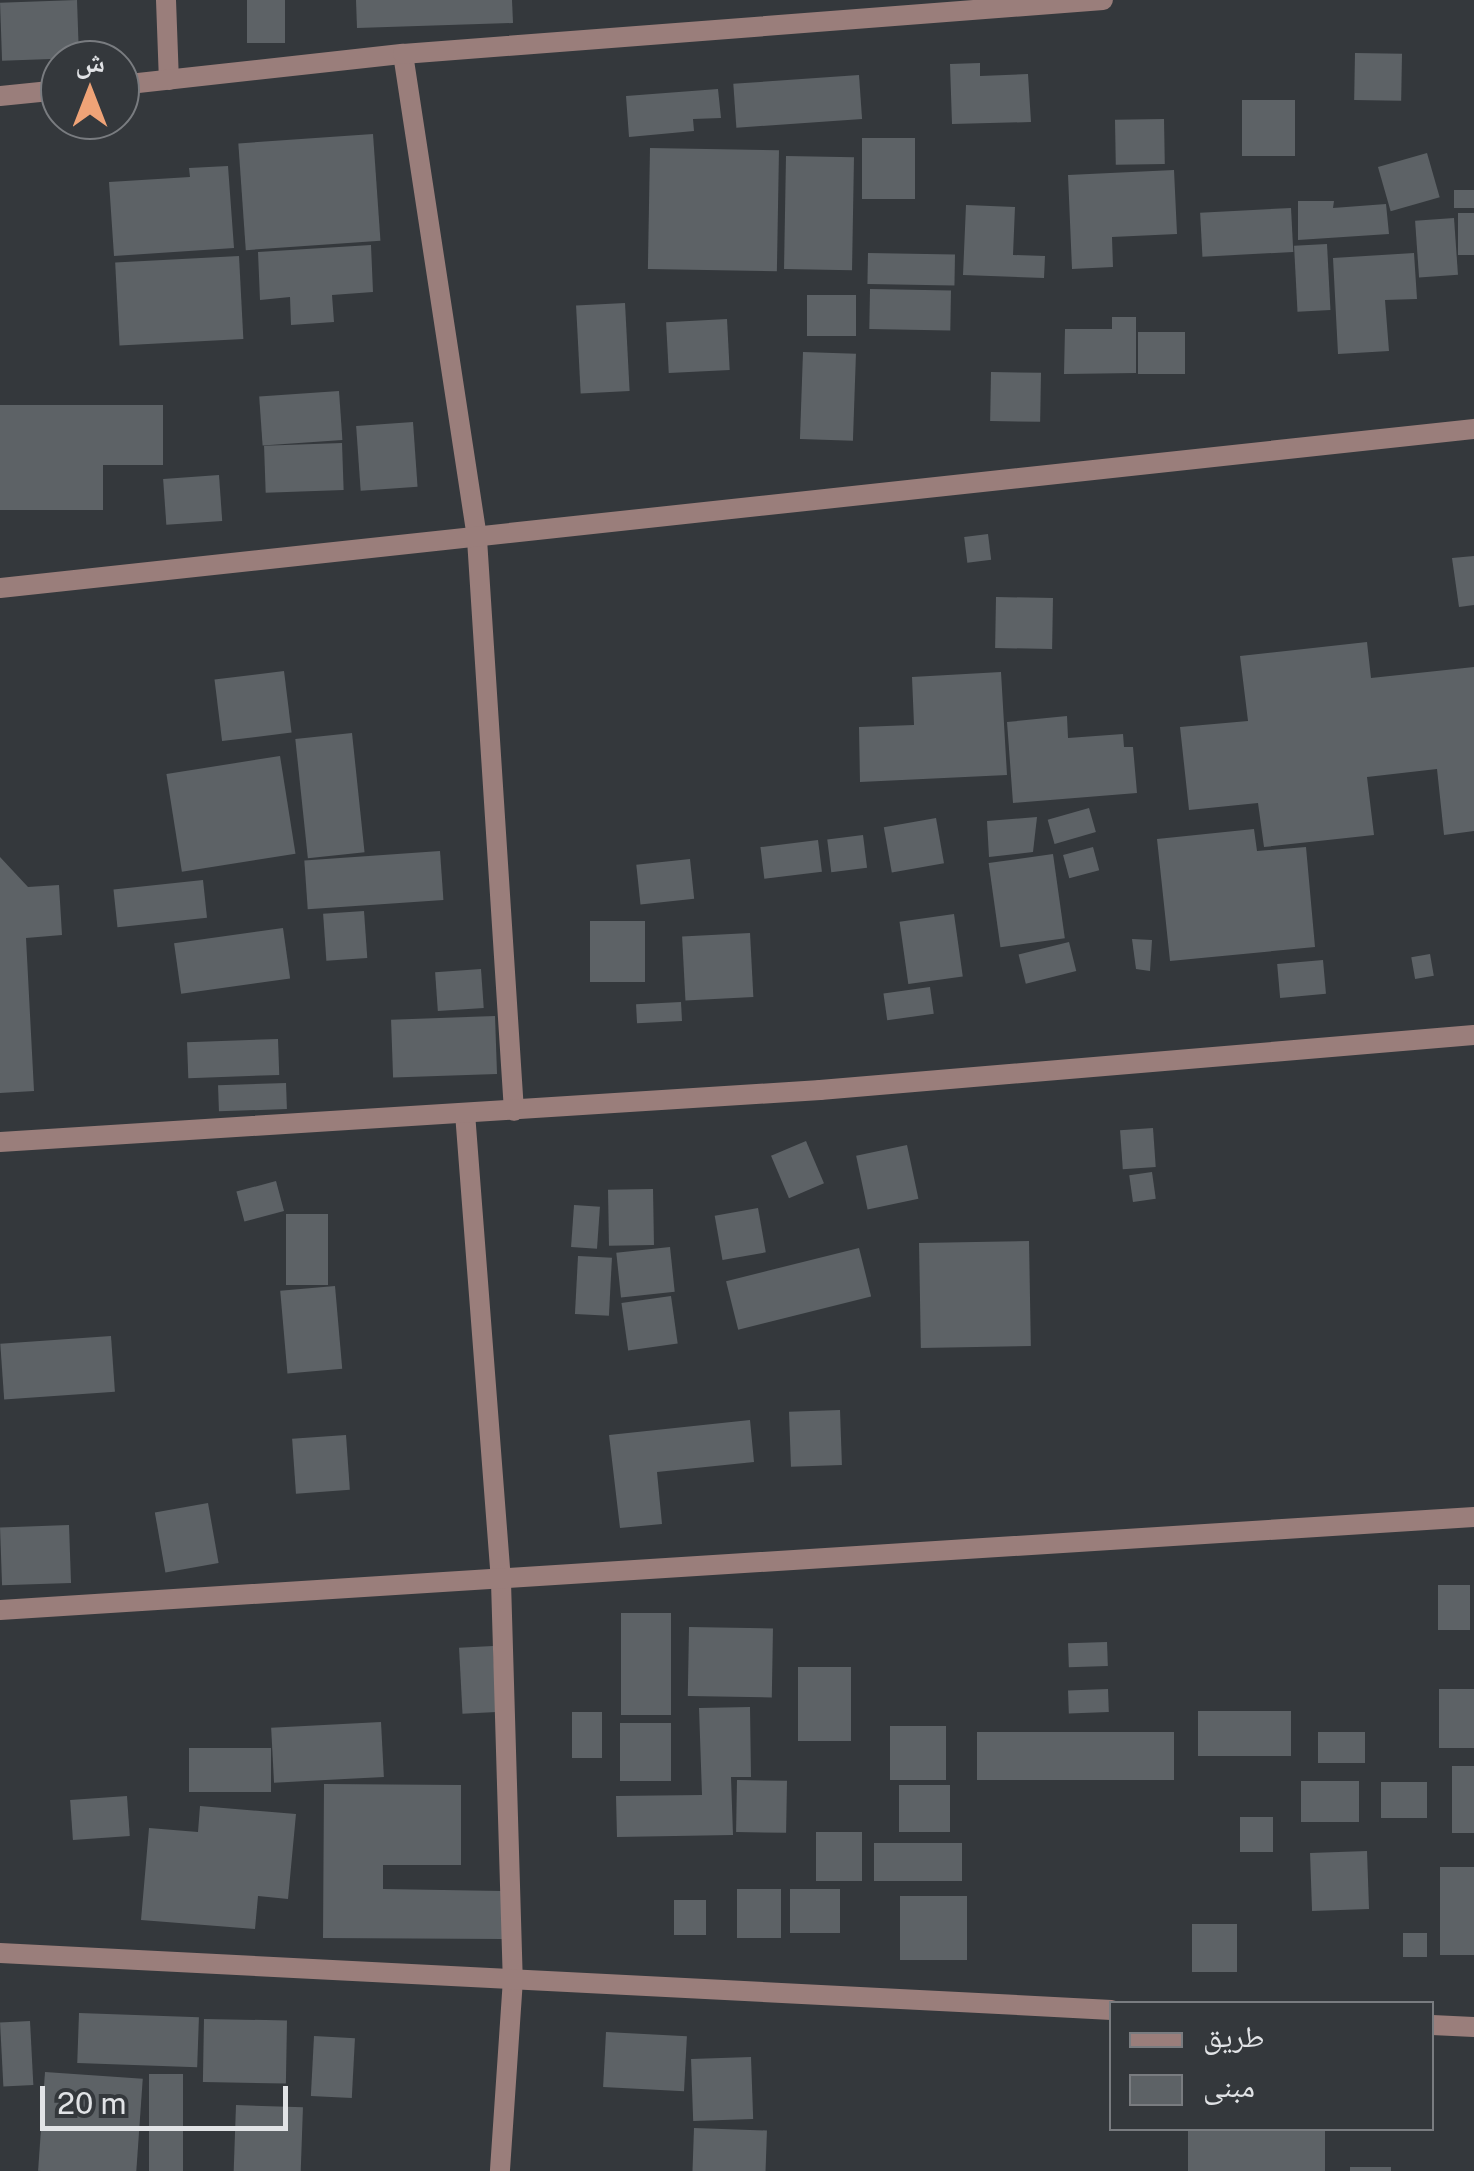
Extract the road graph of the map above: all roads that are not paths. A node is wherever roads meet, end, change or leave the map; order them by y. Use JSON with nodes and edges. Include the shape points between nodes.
{"nodes":[{"id":1,"x":166,"y":0,"type":"edge"},
{"id":2,"x":1103,"y":0,"type":"edge"},
{"id":3,"x":403,"y":54,"type":"junction"},
{"id":4,"x":168,"y":80,"type":"junction"},
{"id":5,"x":140,"y":83,"type":"edge"},
{"id":6,"x":40,"y":92,"type":"edge"},
{"id":7,"x":0,"y":96,"type":"edge"},
{"id":8,"x":1474,"y":429,"type":"edge"},
{"id":9,"x":477,"y":539,"type":"junction"},
{"id":10,"x":0,"y":588,"type":"edge"},
{"id":11,"x":1474,"y":1035,"type":"edge"},
{"id":12,"x":514,"y":1111,"type":"junction"},
{"id":13,"x":465,"y":1114,"type":"junction"},
{"id":14,"x":0,"y":1142,"type":"edge"},
{"id":15,"x":1474,"y":1517,"type":"edge"},
{"id":16,"x":501,"y":1582,"type":"junction"},
{"id":17,"x":0,"y":1610,"type":"edge"},
{"id":18,"x":0,"y":1953,"type":"edge"},
{"id":19,"x":513,"y":1979,"type":"junction"},
{"id":20,"x":1109,"y":2010,"type":"edge"},
{"id":21,"x":1434,"y":2026,"type":"edge"},
{"id":22,"x":1474,"y":2026,"type":"edge"},
{"id":23,"x":500,"y":2171,"type":"edge"}],
"edges":[{"from":1,"to":4,"type":"street"},
{"from":2,"to":3,"type":"street"},
{"from":3,"to":4,"type":"street"},
{"from":3,"to":9,"type":"street"},
{"from":4,"to":5,"type":"street"},
{"from":6,"to":7,"type":"street"},
{"from":8,"to":9,"type":"street"},
{"from":9,"to":10,"type":"street"},
{"from":9,"to":12,"type":"street"},
{"from":11,"to":12,"type":"street"},
{"from":12,"to":13,"type":"street"},
{"from":13,"to":14,"type":"street"},
{"from":13,"to":16,"type":"street"},
{"from":15,"to":16,"type":"street"},
{"from":16,"to":17,"type":"street"},
{"from":16,"to":19,"type":"street"},
{"from":18,"to":19,"type":"street"},
{"from":19,"to":20,"type":"street"},
{"from":19,"to":23,"type":"street"},
{"from":21,"to":22,"type":"street"}]}
